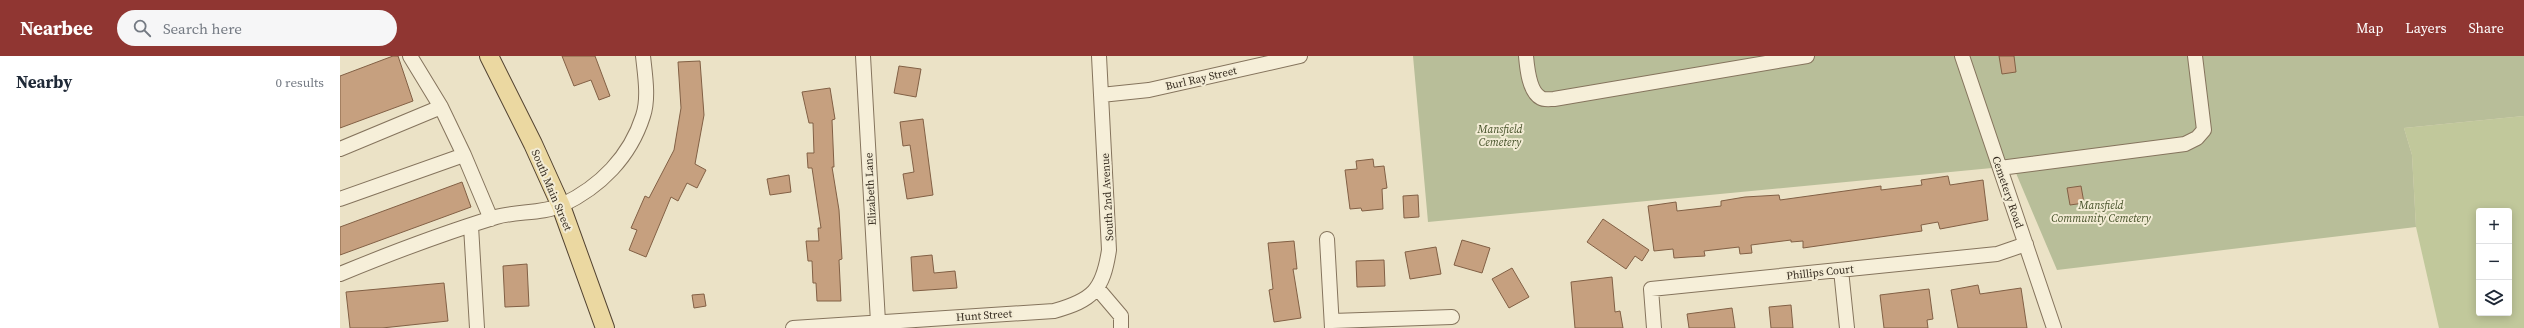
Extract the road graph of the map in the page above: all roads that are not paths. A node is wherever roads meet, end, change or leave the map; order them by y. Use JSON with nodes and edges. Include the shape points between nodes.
{"nodes":[{"id":1,"x":410,"y":56,"type":"edge"},
{"id":2,"x":489,"y":56,"type":"edge"},
{"id":3,"x":643,"y":56,"type":"edge"},
{"id":4,"x":863,"y":56,"type":"edge"},
{"id":5,"x":1099,"y":56,"type":"edge"},
{"id":6,"x":1300,"y":56,"type":"edge"},
{"id":7,"x":1526,"y":56,"type":"edge"},
{"id":8,"x":1807,"y":56,"type":"edge"},
{"id":9,"x":1962,"y":56,"type":"edge"},
{"id":10,"x":2195,"y":56,"type":"edge"},
{"id":11,"x":1101,"y":95,"type":"junction"},
{"id":12,"x":441,"y":107,"type":"junction"},
{"id":13,"x":340,"y":149,"type":"edge"},
{"id":14,"x":464,"y":155,"type":"junction"},
{"id":15,"x":2000,"y":168,"type":"junction"},
{"id":16,"x":340,"y":199,"type":"edge"},
{"id":17,"x":561,"y":206,"type":"junction"},
{"id":18,"x":491,"y":219,"type":"junction"},
{"id":19,"x":471,"y":226,"type":"junction"},
{"id":20,"x":1327,"y":239,"type":"dead end"},
{"id":21,"x":2026,"y":244,"type":"junction"},
{"id":22,"x":1841,"y":270,"type":"junction"},
{"id":23,"x":340,"y":274,"type":"edge"},
{"id":24,"x":1098,"y":289,"type":"junction"},
{"id":25,"x":1452,"y":317,"type":"dead end"},
{"id":26,"x":878,"y":322,"type":"junction"},
{"id":27,"x":1332,"y":324,"type":"edge"},
{"id":28,"x":477,"y":328,"type":"edge"},
{"id":29,"x":605,"y":328,"type":"edge"},
{"id":30,"x":793,"y":328,"type":"edge"},
{"id":31,"x":1121,"y":328,"type":"edge"},
{"id":32,"x":1654,"y":328,"type":"edge"},
{"id":33,"x":1847,"y":328,"type":"edge"},
{"id":34,"x":2054,"y":328,"type":"edge"}],
"edges":[{"from":1,"to":12,"type":"street"},
{"from":2,"to":17,"type":"main road","name":"South Main Street"},
{"from":3,"to":17,"type":"street","via":[[646,87],[643,115],[629,148],[598,183]]},
{"from":4,"to":26,"type":"street","name":"Elizabeth Lane"},
{"from":5,"to":11,"type":"street","name":"South 2nd Avenue"},
{"from":6,"to":11,"type":"street","name":"Burl Ray Street","via":[[1149,90]]},
{"from":7,"to":8,"type":"street","via":[[1529,77],[1536,93],[1541,98],[1554,99]]},
{"from":9,"to":15,"type":"street","name":"Cemetery Road"},
{"from":10,"to":15,"type":"street","via":[[2204,130],[2197,138],[2185,144]]},
{"from":11,"to":24,"type":"street","name":"South 2nd Avenue","via":[[1109,250],[1106,271]]},
{"from":12,"to":13,"type":"street"},
{"from":12,"to":14,"type":"street"},
{"from":14,"to":16,"type":"street"},
{"from":14,"to":18,"type":"street"},
{"from":15,"to":21,"type":"street","name":"Cemetery Road"},
{"from":17,"to":18,"type":"street"},
{"from":17,"to":29,"type":"main road","name":"South Main Street"},
{"from":18,"to":19,"type":"street"},
{"from":19,"to":23,"type":"street"},
{"from":19,"to":28,"type":"street"},
{"from":20,"to":27,"type":"street"},
{"from":21,"to":22,"type":"street","name":"Phillips Court","via":[[1998,254]]},
{"from":21,"to":34,"type":"street","name":"Cemetery Road"},
{"from":22,"to":32,"type":"street","name":"Phillips Court","via":[[1651,289]]},
{"from":22,"to":33,"type":"street"},
{"from":24,"to":26,"type":"street","name":"Hunt Street","via":[[1080,303],[1054,311]]},
{"from":24,"to":31,"type":"street","via":[[1121,316]]},
{"from":25,"to":27,"type":"street"},
{"from":26,"to":30,"type":"street","name":"Hunt Street"}]}
